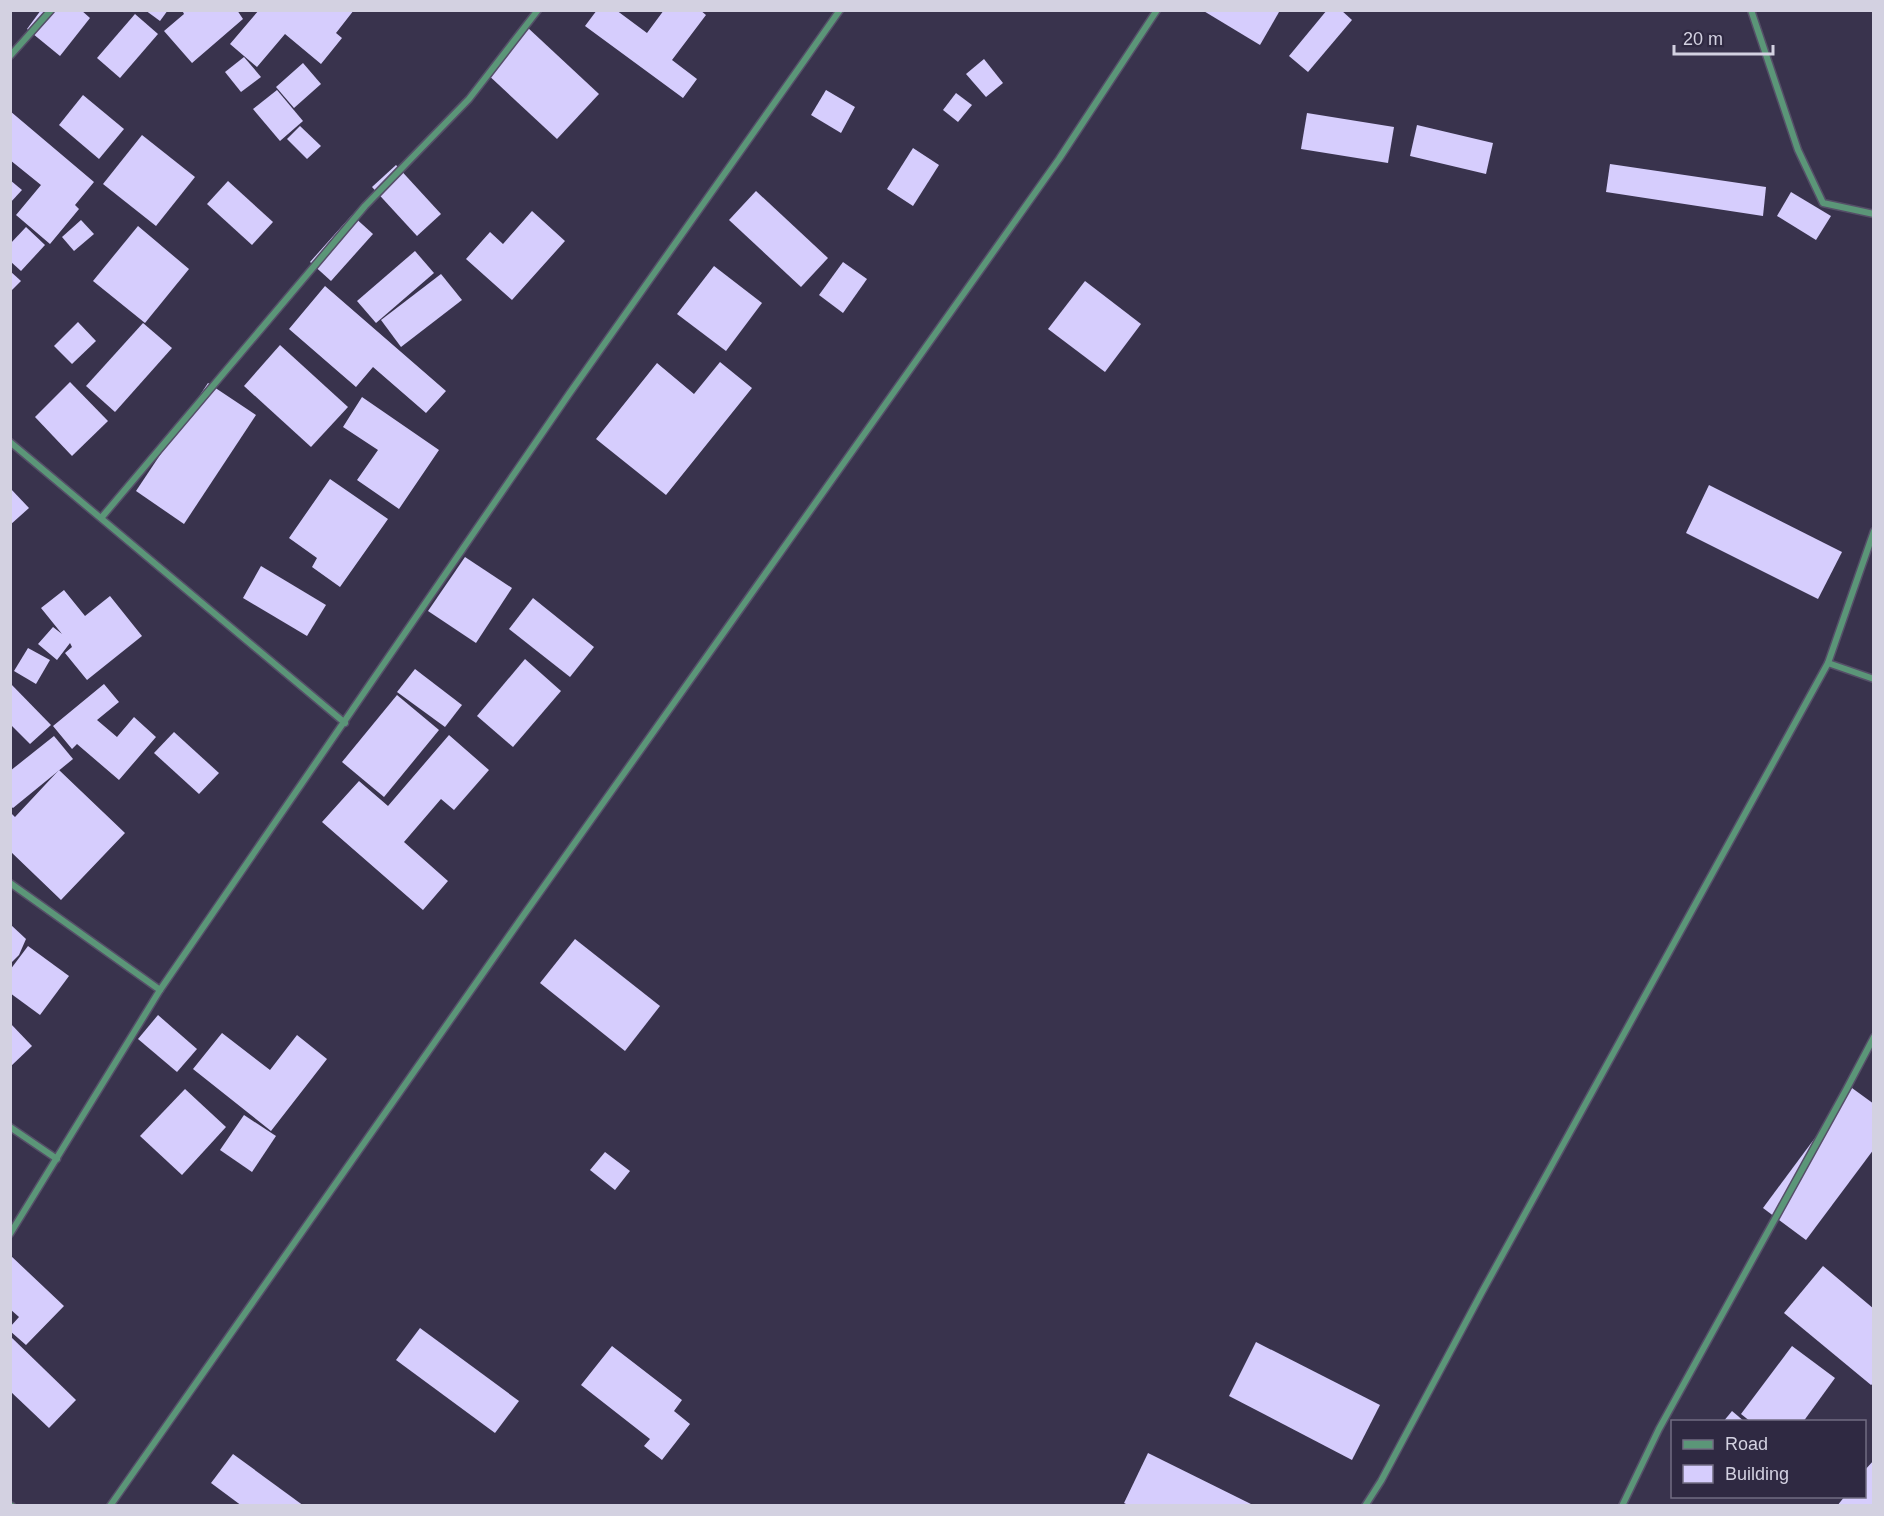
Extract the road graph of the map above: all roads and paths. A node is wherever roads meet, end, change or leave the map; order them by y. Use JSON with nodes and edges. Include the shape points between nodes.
{"nodes":[{"id":1,"x":51,"y":10,"type":"edge"},
{"id":2,"x":538,"y":10,"type":"edge"},
{"id":3,"x":840,"y":10,"type":"edge"},
{"id":4,"x":1157,"y":10,"type":"edge"},
{"id":5,"x":1751,"y":10,"type":"edge"},
{"id":6,"x":10,"y":56,"type":"edge"},
{"id":7,"x":1874,"y":214,"type":"edge"},
{"id":8,"x":10,"y":442,"type":"edge"},
{"id":9,"x":102,"y":517,"type":"junction"},
{"id":10,"x":1874,"y":531,"type":"edge"},
{"id":11,"x":1828,"y":663,"type":"junction"},
{"id":12,"x":1874,"y":679,"type":"edge"},
{"id":13,"x":345,"y":723,"type":"junction"},
{"id":14,"x":10,"y":883,"type":"edge"},
{"id":15,"x":160,"y":990,"type":"junction"},
{"id":16,"x":1874,"y":1037,"type":"edge"},
{"id":17,"x":10,"y":1127,"type":"edge"},
{"id":18,"x":57,"y":1159,"type":"junction"},
{"id":19,"x":10,"y":1234,"type":"edge"},
{"id":20,"x":110,"y":1506,"type":"edge"},
{"id":21,"x":1365,"y":1506,"type":"edge"},
{"id":22,"x":1622,"y":1506,"type":"edge"}],
"edges":[{"from":1,"to":6,"type":"street"},
{"from":2,"to":9,"type":"street","via":[[469,99],[364,206]]},
{"from":3,"to":13,"type":"street","via":[[569,394]]},
{"from":4,"to":20,"type":"street","via":[[1059,159]]},
{"from":5,"to":7,"type":"street","via":[[1798,150],[1823,203]]},
{"from":8,"to":9,"type":"street"},
{"from":9,"to":13,"type":"street"},
{"from":10,"to":11,"type":"street"},
{"from":11,"to":12,"type":"street"},
{"from":11,"to":21,"type":"street"},
{"from":13,"to":15,"type":"street"},
{"from":14,"to":15,"type":"street"},
{"from":15,"to":18,"type":"street"},
{"from":16,"to":22,"type":"street","via":[[1659,1429]]},
{"from":17,"to":18,"type":"street"},
{"from":18,"to":19,"type":"street"}]}
